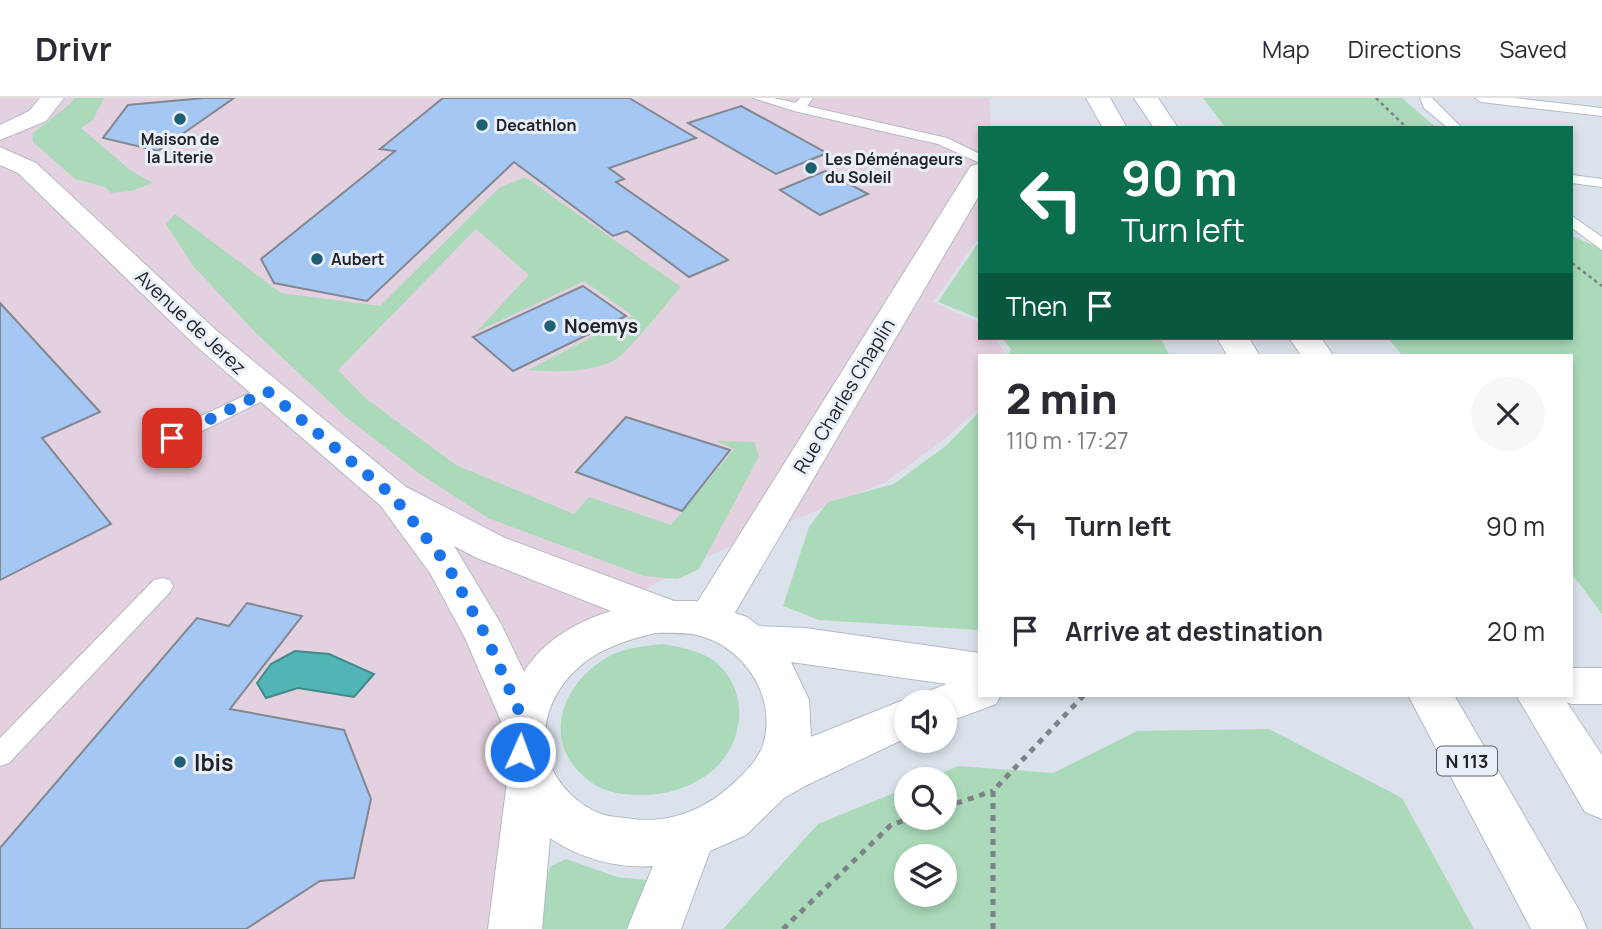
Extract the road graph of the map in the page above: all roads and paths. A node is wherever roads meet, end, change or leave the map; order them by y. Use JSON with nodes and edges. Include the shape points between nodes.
{"nodes":[{"id":1,"x":52,"y":98,"type":"edge"},
{"id":2,"x":759,"y":98,"type":"edge"},
{"id":3,"x":1098,"y":98,"type":"edge"},
{"id":4,"x":1146,"y":98,"type":"edge"},
{"id":5,"x":1376,"y":98,"type":"edge"},
{"id":6,"x":1426,"y":98,"type":"edge"},
{"id":7,"x":1480,"y":98,"type":"edge"},
{"id":8,"x":803,"y":103,"type":"edge"},
{"id":9,"x":1602,"y":112,"type":"edge"},
{"id":10,"x":1114,"y":126,"type":"edge"},
{"id":11,"x":1165,"y":126,"type":"edge"},
{"id":12,"x":1404,"y":126,"type":"edge"},
{"id":13,"x":1454,"y":126,"type":"edge"},
{"id":14,"x":8,"y":130,"type":"edge"},
{"id":15,"x":0,"y":155,"type":"edge"},
{"id":16,"x":978,"y":158,"type":"edge"},
{"id":17,"x":27,"y":168,"type":"junction"},
{"id":18,"x":978,"y":175,"type":"edge"},
{"id":19,"x":1573,"y":179,"type":"edge"},
{"id":20,"x":1602,"y":183,"type":"edge"},
{"id":21,"x":1573,"y":222,"type":"edge"},
{"id":22,"x":1602,"y":245,"type":"edge"},
{"id":23,"x":1573,"y":264,"type":"edge"},
{"id":24,"x":1602,"y":286,"type":"edge"},
{"id":25,"x":267,"y":391,"type":"junction"},
{"id":26,"x":153,"y":447,"type":"dead end"},
{"id":27,"x":393,"y":496,"type":"junction"},
{"id":28,"x":162,"y":586,"type":"dead end"},
{"id":29,"x":666,"y":615,"type":"junction"},
{"id":30,"x":708,"y":621,"type":"junction"},
{"id":31,"x":752,"y":643,"type":"junction"},
{"id":32,"x":978,"y":671,"type":"edge"},
{"id":33,"x":1573,"y":686,"type":"edge"},
{"id":34,"x":1602,"y":686,"type":"edge"},
{"id":35,"x":978,"y":692,"type":"edge"},
{"id":36,"x":1082,"y":697,"type":"edge"},
{"id":37,"x":1431,"y":697,"type":"edge"},
{"id":38,"x":1539,"y":697,"type":"edge"},
{"id":39,"x":957,"y":700,"type":"edge"},
{"id":40,"x":523,"y":720,"type":"junction"},
{"id":41,"x":894,"y":723,"type":"edge"},
{"id":42,"x":0,"y":755,"type":"edge"},
{"id":43,"x":769,"y":781,"type":"junction"},
{"id":44,"x":531,"y":783,"type":"junction"},
{"id":45,"x":993,"y":791,"type":"junction"},
{"id":46,"x":1602,"y":797,"type":"edge"},
{"id":47,"x":957,"y":803,"type":"edge"},
{"id":48,"x":894,"y":824,"type":"edge"},
{"id":49,"x":1503,"y":828,"type":"junction"},
{"id":50,"x":691,"y":836,"type":"junction"},
{"id":51,"x":515,"y":929,"type":"edge"},
{"id":52,"x":654,"y":929,"type":"edge"},
{"id":53,"x":783,"y":929,"type":"edge"},
{"id":54,"x":993,"y":929,"type":"edge"},
{"id":55,"x":1531,"y":929,"type":"edge"},
{"id":56,"x":1560,"y":929,"type":"edge"}],
"edges":[{"from":1,"to":14,"type":"main road","via":[[37,116]]},
{"from":2,"to":8,"type":"lane"},
{"from":3,"to":10,"type":"main road"},
{"from":4,"to":11,"type":"main road"},
{"from":5,"to":12,"type":"path"},
{"from":6,"to":13,"type":"lane"},
{"from":7,"to":9,"type":"lane"},
{"from":8,"to":16,"type":"lane","via":[[942,141]]},
{"from":14,"to":17,"type":"main road","name":"Avenue de Jerez","via":[[18,142]]},
{"from":15,"to":17,"type":"main road","name":"Avenue de Jerez"},
{"from":17,"to":25,"type":"main road","name":"Avenue de Jerez"},
{"from":18,"to":30,"type":"main road","name":"Rue Charles Chaplin"},
{"from":19,"to":20,"type":"lane"},
{"from":21,"to":22,"type":"lane"},
{"from":23,"to":24,"type":"path"},
{"from":25,"to":26,"type":"lane"},
{"from":25,"to":27,"type":"main road","name":"Avenue de Jerez"},
{"from":27,"to":29,"type":"main road","name":"Avenue de Jerez","via":[[491,548]]},
{"from":27,"to":40,"type":"main road","name":"Avenue de Jerez","via":[[446,563],[486,636]]},
{"from":28,"to":42,"type":"lane"},
{"from":29,"to":30,"type":"main road"},
{"from":29,"to":40,"type":"main road","via":[[627,621],[591,635],[559,657],[535,686]]},
{"from":30,"to":31,"type":"main road"},
{"from":31,"to":32,"type":"main road","via":[[805,645]]},
{"from":31,"to":43,"type":"main road","via":[[777,671],[789,705],[787,744]]},
{"from":33,"to":34,"type":"main road"},
{"from":35,"to":39,"type":"main road"},
{"from":36,"to":45,"type":"path"},
{"from":37,"to":49,"type":"main road","number":"N 113"},
{"from":38,"to":46,"type":"main road"},
{"from":40,"to":44,"type":"main road","via":[[520,752]]},
{"from":41,"to":43,"type":"main road"},
{"from":43,"to":50,"type":"main road","via":[[736,814]]},
{"from":44,"to":50,"type":"main road","via":[[556,815],[595,836],[642,843]]},
{"from":44,"to":51,"type":"main road"},
{"from":45,"to":47,"type":"path"},
{"from":45,"to":54,"type":"path"},
{"from":48,"to":53,"type":"path"},
{"from":49,"to":55,"type":"main road"},
{"from":49,"to":56,"type":"main road","number":"N 113"},
{"from":50,"to":52,"type":"main road"}]}
